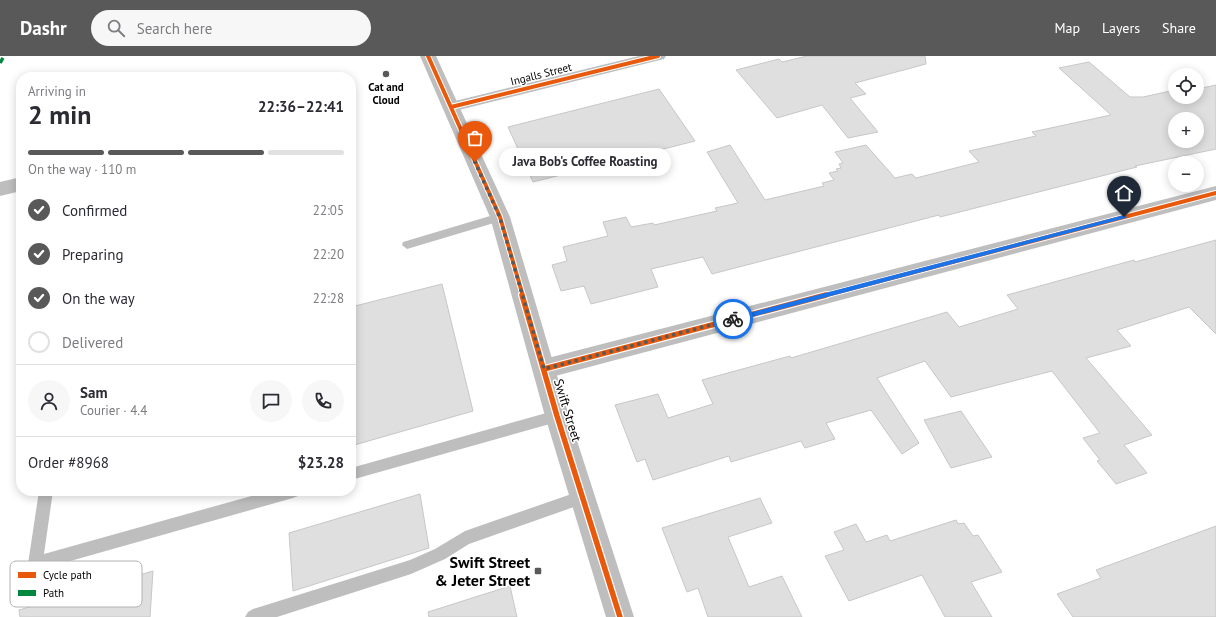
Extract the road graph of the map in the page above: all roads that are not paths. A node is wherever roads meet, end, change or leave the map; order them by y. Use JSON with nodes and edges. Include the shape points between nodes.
{"nodes":[{"id":1,"x":428,"y":56,"type":"edge"},
{"id":2,"x":658,"y":56,"type":"edge"},
{"id":3,"x":451,"y":107,"type":"junction"},
{"id":4,"x":16,"y":185,"type":"edge"},
{"id":5,"x":0,"y":189,"type":"edge"},
{"id":6,"x":1216,"y":193,"type":"edge"},
{"id":7,"x":500,"y":218,"type":"junction"},
{"id":8,"x":407,"y":245,"type":"dead end"},
{"id":9,"x":544,"y":369,"type":"junction"},
{"id":10,"x":557,"y":416,"type":"junction"},
{"id":11,"x":356,"y":473,"type":"edge"},
{"id":12,"x":45,"y":496,"type":"edge"},
{"id":13,"x":275,"y":496,"type":"edge"},
{"id":14,"x":583,"y":497,"type":"junction"},
{"id":15,"x":35,"y":561,"type":"edge"},
{"id":16,"x":46,"y":561,"type":"edge"},
{"id":17,"x":252,"y":617,"type":"edge"},
{"id":18,"x":620,"y":617,"type":"edge"}],
"edges":[{"from":1,"to":3,"type":"street","name":"Swift Street"},
{"from":2,"to":3,"type":"street","name":"Ingalls Street"},
{"from":3,"to":7,"type":"street","name":"Swift Street"},
{"from":4,"to":5,"type":"street"},
{"from":6,"to":9,"type":"street"},
{"from":7,"to":8,"type":"lane"},
{"from":7,"to":9,"type":"street","name":"Swift Street"},
{"from":9,"to":10,"type":"street","name":"Swift Street"},
{"from":10,"to":11,"type":"lane"},
{"from":10,"to":14,"type":"street","name":"Swift Street"},
{"from":12,"to":15,"type":"lane"},
{"from":13,"to":16,"type":"lane"},
{"from":14,"to":17,"type":"lane","via":[[465,538],[440,554],[411,567]]},
{"from":14,"to":18,"type":"street","name":"Swift Street"}]}
